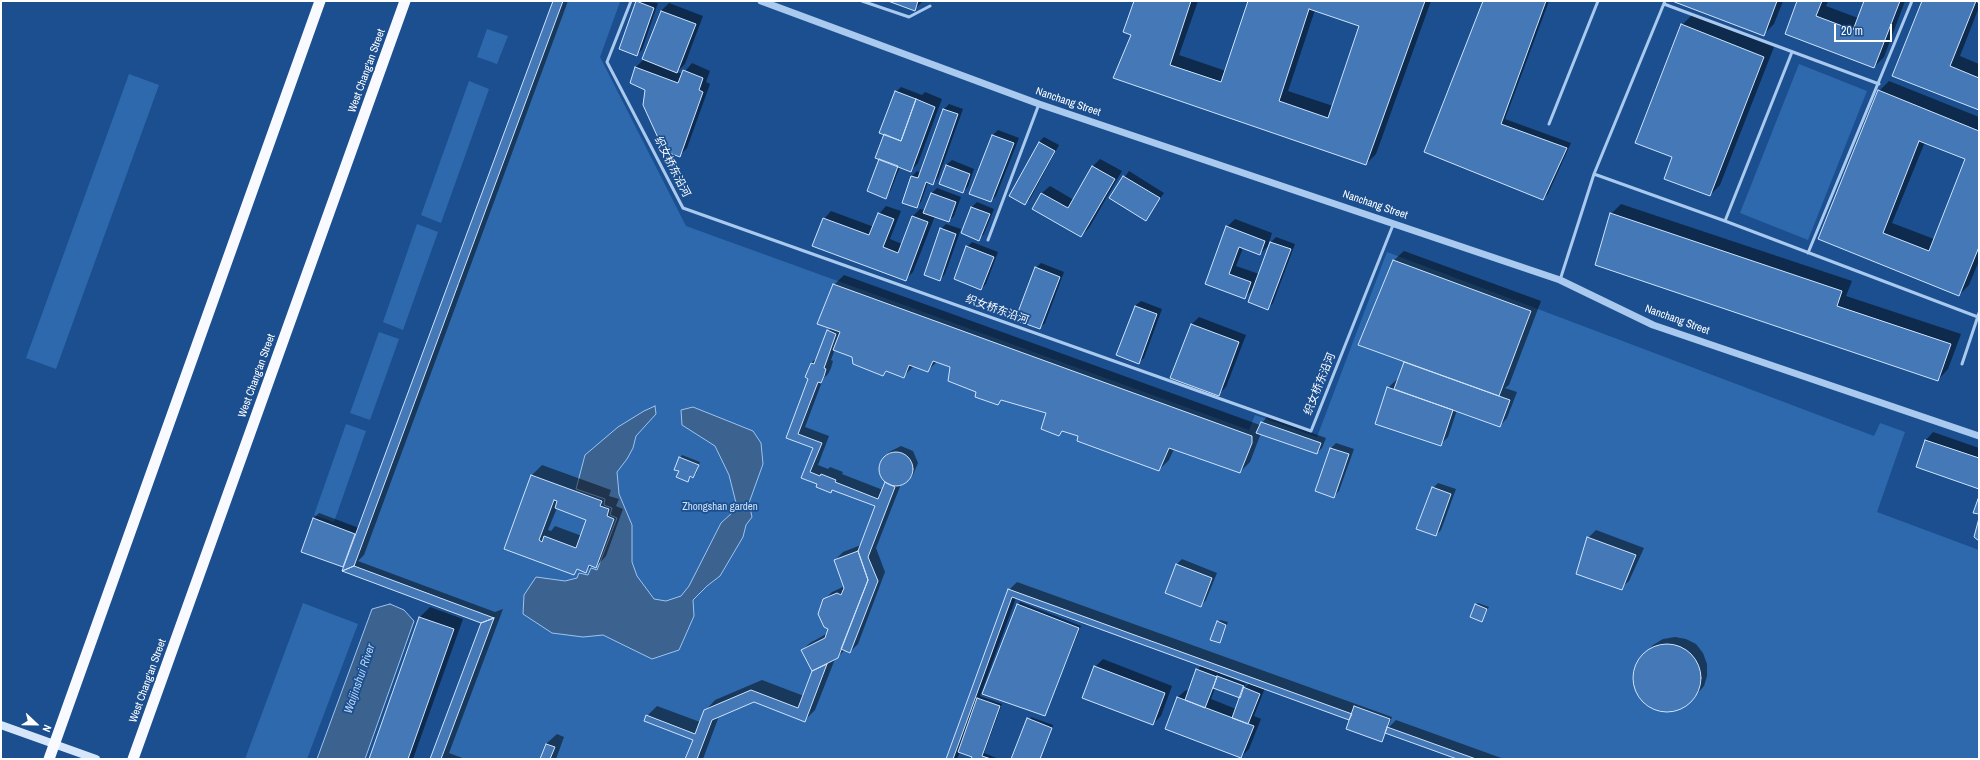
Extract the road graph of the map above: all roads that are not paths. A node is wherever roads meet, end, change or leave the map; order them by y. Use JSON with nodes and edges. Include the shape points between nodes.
{"nodes":[{"id":1,"x":320,"y":1,"type":"edge"},
{"id":2,"x":405,"y":1,"type":"edge"},
{"id":3,"x":631,"y":1,"type":"edge"},
{"id":4,"x":761,"y":1,"type":"edge"},
{"id":5,"x":862,"y":1,"type":"edge"},
{"id":6,"x":1598,"y":1,"type":"edge"},
{"id":7,"x":1912,"y":1,"type":"edge"},
{"id":8,"x":1665,"y":2,"type":"edge"},
{"id":9,"x":930,"y":6,"type":"dead end"},
{"id":10,"x":1792,"y":52,"type":"junction"},
{"id":11,"x":1879,"y":84,"type":"junction"},
{"id":12,"x":1039,"y":104,"type":"junction"},
{"id":13,"x":1549,"y":124,"type":"dead end"},
{"id":14,"x":1594,"y":174,"type":"junction"},
{"id":15,"x":1725,"y":221,"type":"junction"},
{"id":16,"x":1394,"y":223,"type":"junction"},
{"id":17,"x":988,"y":240,"type":"dead end"},
{"id":18,"x":1808,"y":253,"type":"junction"},
{"id":19,"x":1560,"y":280,"type":"junction"},
{"id":20,"x":1979,"y":313,"type":"edge"},
{"id":21,"x":1978,"y":317,"type":"junction"},
{"id":22,"x":1962,"y":364,"type":"dead end"},
{"id":23,"x":1979,"y":436,"type":"edge"},
{"id":24,"x":1,"y":726,"type":"edge"},
{"id":25,"x":55,"y":745,"type":"junction"},
{"id":26,"x":50,"y":759,"type":"edge"},
{"id":27,"x":96,"y":759,"type":"edge"},
{"id":28,"x":133,"y":759,"type":"edge"}],
"edges":[{"from":1,"to":25,"type":"highway"},
{"from":2,"to":28,"type":"highway","name":"West Chang'an Street"},
{"from":3,"to":16,"type":"lane","name":"织女桥东沿河","via":[[607,62],[683,208],[1311,431]]},
{"from":4,"to":12,"type":"street","name":"Nanchang Street"},
{"from":5,"to":9,"type":"lane","via":[[909,17]]},
{"from":6,"to":13,"type":"lane"},
{"from":7,"to":11,"type":"lane"},
{"from":8,"to":10,"type":"lane"},
{"from":8,"to":14,"type":"lane"},
{"from":10,"to":11,"type":"lane"},
{"from":10,"to":15,"type":"lane"},
{"from":11,"to":18,"type":"lane"},
{"from":12,"to":16,"type":"street","name":"Nanchang Street"},
{"from":12,"to":17,"type":"lane"},
{"from":14,"to":15,"type":"lane"},
{"from":14,"to":19,"type":"lane"},
{"from":15,"to":18,"type":"lane"},
{"from":16,"to":19,"type":"street","name":"Nanchang Street"},
{"from":18,"to":21,"type":"lane"},
{"from":19,"to":23,"type":"street","name":"Nanchang Street","via":[[1653,325]]},
{"from":20,"to":21,"type":"lane"},
{"from":21,"to":22,"type":"lane"},
{"from":24,"to":25,"type":"main road"},
{"from":25,"to":26,"type":"highway"},
{"from":25,"to":27,"type":"main road"}]}
